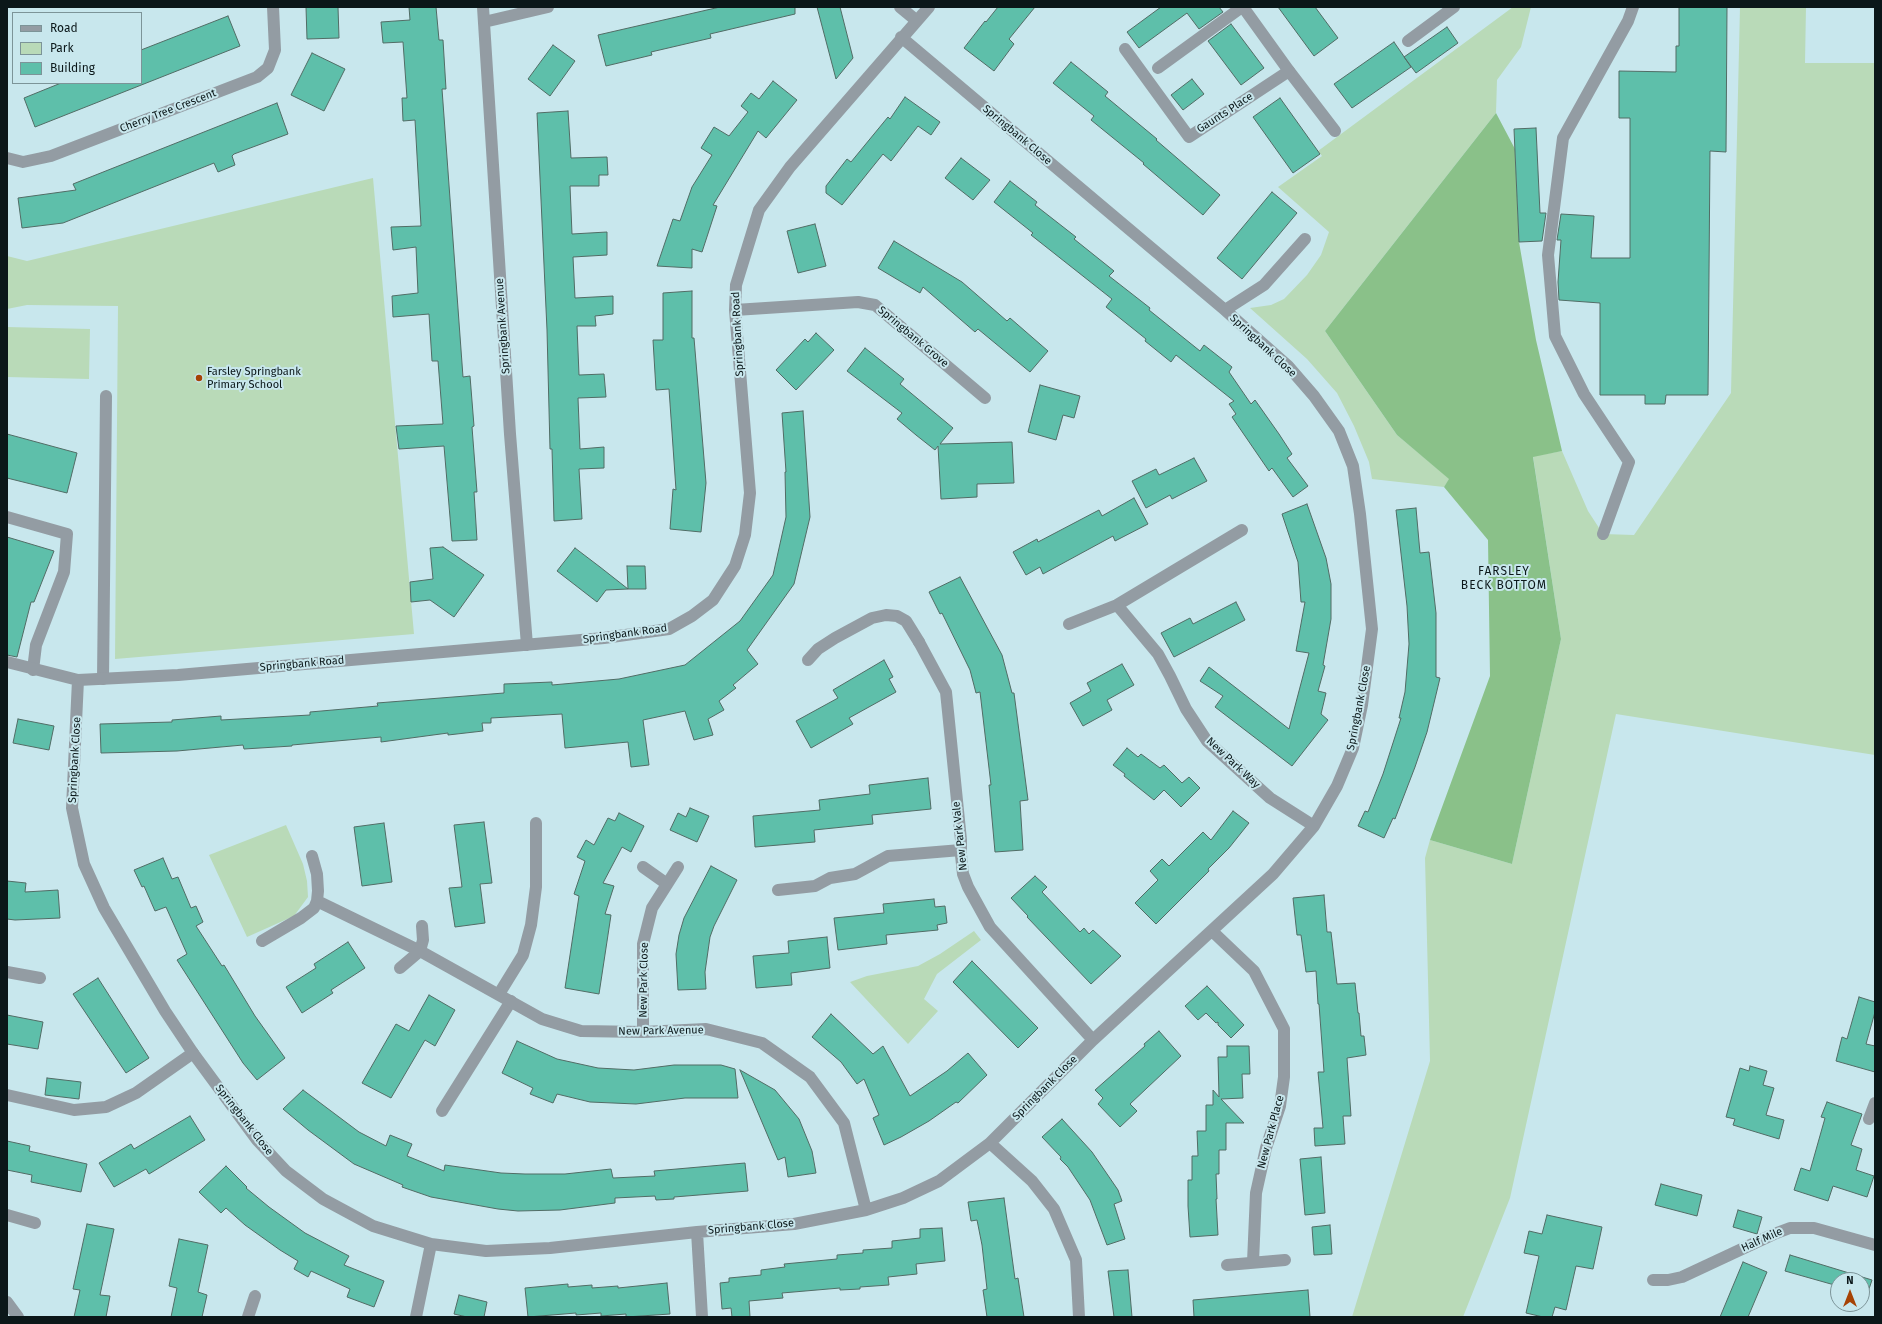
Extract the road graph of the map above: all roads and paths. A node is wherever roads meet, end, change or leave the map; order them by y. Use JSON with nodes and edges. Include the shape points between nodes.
{"nodes":[{"id":1,"x":273,"y":7,"type":"edge"},
{"id":2,"x":483,"y":7,"type":"edge"},
{"id":3,"x":548,"y":7,"type":"edge"},
{"id":4,"x":900,"y":7,"type":"edge"},
{"id":5,"x":929,"y":7,"type":"edge"},
{"id":6,"x":1242,"y":7,"type":"edge"},
{"id":7,"x":1454,"y":7,"type":"edge"},
{"id":8,"x":1633,"y":7,"type":"edge"},
{"id":9,"x":917,"y":21,"type":"junction"},
{"id":10,"x":484,"y":22,"type":"junction"},
{"id":11,"x":901,"y":37,"type":"junction"},
{"id":12,"x":1408,"y":41,"type":"dead end"},
{"id":13,"x":1125,"y":49,"type":"dead end"},
{"id":14,"x":1158,"y":68,"type":"dead end"},
{"id":15,"x":1289,"y":71,"type":"junction"},
{"id":16,"x":1335,"y":131,"type":"dead end"},
{"id":17,"x":7,"y":158,"type":"edge"},
{"id":18,"x":1305,"y":238,"type":"dead end"},
{"id":19,"x":735,"y":310,"type":"junction"},
{"id":20,"x":1225,"y":310,"type":"junction"},
{"id":21,"x":106,"y":396,"type":"dead end"},
{"id":22,"x":986,"y":398,"type":"dead end"},
{"id":23,"x":7,"y":517,"type":"edge"},
{"id":24,"x":1242,"y":530,"type":"dead end"},
{"id":25,"x":1604,"y":534,"type":"dead end"},
{"id":26,"x":1117,"y":605,"type":"junction"},
{"id":27,"x":1069,"y":624,"type":"dead end"},
{"id":28,"x":526,"y":645,"type":"junction"},
{"id":29,"x":808,"y":660,"type":"dead end"},
{"id":30,"x":7,"y":662,"type":"edge"},
{"id":31,"x":33,"y":670,"type":"junction"},
{"id":32,"x":103,"y":679,"type":"junction"},
{"id":33,"x":78,"y":680,"type":"junction"},
{"id":34,"x":536,"y":823,"type":"dead end"},
{"id":35,"x":1314,"y":826,"type":"junction"},
{"id":36,"x":961,"y":850,"type":"junction"},
{"id":37,"x":312,"y":856,"type":"dead end"},
{"id":38,"x":643,"y":867,"type":"dead end"},
{"id":39,"x":678,"y":867,"type":"dead end"},
{"id":40,"x":667,"y":884,"type":"junction"},
{"id":41,"x":778,"y":890,"type":"dead end"},
{"id":42,"x":317,"y":901,"type":"junction"},
{"id":43,"x":422,"y":926,"type":"dead end"},
{"id":44,"x":1212,"y":931,"type":"junction"},
{"id":45,"x":262,"y":941,"type":"dead end"},
{"id":46,"x":420,"y":951,"type":"junction"},
{"id":47,"x":400,"y":968,"type":"dead end"},
{"id":48,"x":7,"y":972,"type":"edge"},
{"id":49,"x":40,"y":978,"type":"dead end"},
{"id":50,"x":499,"y":994,"type":"junction"},
{"id":51,"x":511,"y":1001,"type":"junction"},
{"id":52,"x":643,"y":1032,"type":"junction"},
{"id":53,"x":1093,"y":1040,"type":"junction"},
{"id":54,"x":193,"y":1053,"type":"junction"},
{"id":55,"x":7,"y":1095,"type":"edge"},
{"id":56,"x":1875,"y":1104,"type":"edge"},
{"id":57,"x":442,"y":1111,"type":"dead end"},
{"id":58,"x":1869,"y":1118,"type":"dead end"},
{"id":59,"x":990,"y":1142,"type":"junction"},
{"id":60,"x":866,"y":1210,"type":"junction"},
{"id":61,"x":7,"y":1215,"type":"edge"},
{"id":62,"x":35,"y":1223,"type":"dead end"},
{"id":63,"x":697,"y":1232,"type":"junction"},
{"id":64,"x":431,"y":1244,"type":"junction"},
{"id":65,"x":1875,"y":1245,"type":"edge"},
{"id":66,"x":1285,"y":1260,"type":"dead end"},
{"id":67,"x":1253,"y":1262,"type":"junction"},
{"id":68,"x":1227,"y":1264,"type":"dead end"},
{"id":69,"x":1654,"y":1280,"type":"dead end"},
{"id":70,"x":256,"y":1296,"type":"dead end"},
{"id":71,"x":7,"y":1302,"type":"edge"},
{"id":72,"x":18,"y":1317,"type":"edge"},
{"id":73,"x":248,"y":1317,"type":"edge"},
{"id":74,"x":416,"y":1317,"type":"edge"},
{"id":75,"x":702,"y":1317,"type":"edge"},
{"id":76,"x":1079,"y":1317,"type":"edge"}],
"edges":[{"from":1,"to":17,"type":"street","name":"Cherry Tree Crescent","via":[[275,50],[268,68],[257,77],[51,156],[23,162]]},
{"from":2,"to":10,"type":"street","name":"Springbank Avenue"},
{"from":3,"to":10,"type":"street"},
{"from":4,"to":9,"type":"street"},
{"from":5,"to":9,"type":"street","name":"Springbank Road"},
{"from":6,"to":14,"type":"street"},
{"from":6,"to":15,"type":"street"},
{"from":7,"to":12,"type":"street"},
{"from":8,"to":25,"type":"street","via":[[1628,21],[1563,138],[1548,255],[1555,336],[1584,394],[1629,462]]},
{"from":9,"to":11,"type":"street","name":"Springbank Road"},
{"from":10,"to":28,"type":"street","name":"Springbank Avenue","via":[[510,446]]},
{"from":11,"to":19,"type":"street","name":"Springbank Road","via":[[790,167],[759,210],[736,285]]},
{"from":11,"to":20,"type":"street","name":"Springbank Close"},
{"from":13,"to":15,"type":"street","name":"Gaunts Place","via":[[1189,137]]},
{"from":15,"to":16,"type":"street"},
{"from":18,"to":20,"type":"street","via":[[1264,285]]},
{"from":19,"to":22,"type":"street","name":"Springbank Grove","via":[[858,302],[875,305]]},
{"from":19,"to":28,"type":"street","name":"Springbank Road","via":[[750,493],[745,535],[735,566],[713,600],[670,629]]},
{"from":20,"to":35,"type":"street","name":"Springbank Close","via":[[1288,366],[1314,396],[1339,431],[1353,466],[1372,629],[1362,705],[1353,748],[1337,786]]},
{"from":21,"to":32,"type":"street"},
{"from":23,"to":31,"type":"street","via":[[67,534],[64,572],[36,645]]},
{"from":24,"to":26,"type":"street"},
{"from":26,"to":27,"type":"street"},
{"from":26,"to":35,"type":"street","name":"New Park Way","via":[[1158,654],[1186,710],[1207,741],[1270,798]]},
{"from":28,"to":32,"type":"street","name":"Springbank Road","via":[[178,675]]},
{"from":29,"to":36,"type":"street","name":"New Park Vale","via":[[818,649],[872,618],[886,615],[906,621],[946,692]]},
{"from":30,"to":31,"type":"street","name":"Springbank Road"},
{"from":31,"to":33,"type":"street","name":"Springbank Road"},
{"from":32,"to":33,"type":"street","name":"Springbank Road"},
{"from":33,"to":54,"type":"street","name":"Springbank Close","via":[[72,808],[84,864],[104,908]]},
{"from":34,"to":50,"type":"street","via":[[536,887],[531,925],[523,955]]},
{"from":35,"to":44,"type":"street","name":"Springbank Close","via":[[1273,874]]},
{"from":36,"to":41,"type":"street","via":[[888,856],[855,874],[830,878],[815,886]]},
{"from":36,"to":53,"type":"street","name":"New Park Vale","via":[[968,887],[990,927]]},
{"from":37,"to":42,"type":"street","via":[[317,874]]},
{"from":38,"to":40,"type":"street"},
{"from":39,"to":40,"type":"street","name":"New Park Close"},
{"from":40,"to":52,"type":"street","name":"New Park Close","via":[[652,908],[643,944]]},
{"from":42,"to":45,"type":"street","via":[[314,908],[301,918]]},
{"from":42,"to":46,"type":"street","name":"New Park Avenue"},
{"from":43,"to":46,"type":"street","via":[[423,940]]},
{"from":44,"to":53,"type":"street","name":"Springbank Close"},
{"from":44,"to":67,"type":"street","name":"New Park Place","via":[[1254,971],[1284,1029],[1284,1077],[1280,1106],[1266,1148],[1256,1193]]},
{"from":46,"to":47,"type":"street"},
{"from":46,"to":50,"type":"street","name":"New Park Avenue"},
{"from":48,"to":49,"type":"street"},
{"from":50,"to":51,"type":"street","name":"New Park Avenue"},
{"from":51,"to":52,"type":"street","name":"New Park Avenue","via":[[542,1019],[581,1031]]},
{"from":51,"to":57,"type":"street"},
{"from":52,"to":60,"type":"street","name":"New Park Avenue","via":[[706,1029],[762,1043],[810,1077],[844,1123]]},
{"from":53,"to":59,"type":"street","name":"Springbank Close"},
{"from":54,"to":55,"type":"street","via":[[136,1094],[106,1107],[74,1110]]},
{"from":54,"to":64,"type":"street","name":"Springbank Close","via":[[257,1140],[286,1171],[323,1199],[373,1226]]},
{"from":56,"to":58,"type":"street"},
{"from":59,"to":60,"type":"street","name":"Springbank Close","via":[[939,1181],[903,1198]]},
{"from":59,"to":76,"type":"street","via":[[1032,1181],[1054,1209],[1076,1260]]},
{"from":60,"to":63,"type":"street","name":"Springbank Close","via":[[794,1224]]},
{"from":61,"to":62,"type":"street"},
{"from":63,"to":64,"type":"street","name":"Springbank Close","via":[[550,1248],[486,1251]]},
{"from":63,"to":75,"type":"street"},
{"from":64,"to":74,"type":"street"},
{"from":65,"to":69,"type":"street","name":"Half Mile","via":[[1814,1228],[1790,1228],[1682,1277]]},
{"from":66,"to":67,"type":"street"},
{"from":67,"to":68,"type":"street"},
{"from":70,"to":73,"type":"street"},
{"from":71,"to":72,"type":"street"}]}
